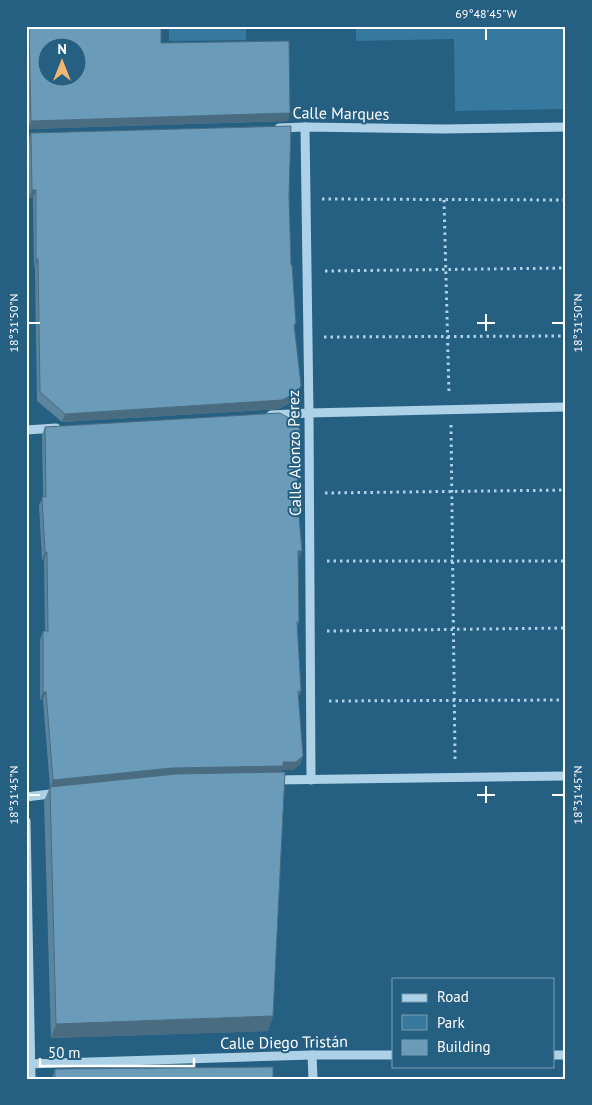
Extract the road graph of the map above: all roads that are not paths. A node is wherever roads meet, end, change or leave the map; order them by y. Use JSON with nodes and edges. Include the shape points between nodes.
{"nodes":[{"id":1,"x":305,"y":127,"type":"junction"},
{"id":2,"x":275,"y":128,"type":"edge"},
{"id":3,"x":566,"y":128,"type":"edge"},
{"id":4,"x":566,"y":407,"type":"edge"},
{"id":5,"x":308,"y":413,"type":"junction"},
{"id":6,"x":260,"y":416,"type":"edge"},
{"id":7,"x":65,"y":427,"type":"edge"},
{"id":8,"x":26,"y":430,"type":"edge"},
{"id":9,"x":566,"y":776,"type":"edge"},
{"id":10,"x":264,"y":780,"type":"edge"},
{"id":11,"x":311,"y":780,"type":"junction"},
{"id":12,"x":65,"y":792,"type":"edge"},
{"id":13,"x":26,"y":796,"type":"edge"},
{"id":14,"x":26,"y":821,"type":"edge"},
{"id":15,"x":312,"y":1055,"type":"junction"},
{"id":16,"x":392,"y":1055,"type":"edge"},
{"id":17,"x":29,"y":1064,"type":"edge"},
{"id":18,"x":31,"y":1079,"type":"edge"},
{"id":19,"x":313,"y":1079,"type":"edge"}],
"edges":[{"from":1,"to":2,"type":"street","name":"Calle Marques"},
{"from":1,"to":3,"type":"street","name":"Calle Marques"},
{"from":1,"to":5,"type":"street","name":"Calle Alonzo Perez"},
{"from":4,"to":5,"type":"street"},
{"from":5,"to":6,"type":"street"},
{"from":5,"to":11,"type":"street","name":"Calle Alonzo Perez"},
{"from":7,"to":8,"type":"street"},
{"from":9,"to":11,"type":"street"},
{"from":10,"to":11,"type":"street"},
{"from":12,"to":13,"type":"street"},
{"from":14,"to":17,"type":"street"},
{"from":15,"to":16,"type":"street","name":"Calle Diego Tristán"},
{"from":15,"to":17,"type":"street","name":"Calle Diego Tristán"},
{"from":15,"to":19,"type":"street"},
{"from":17,"to":18,"type":"street"}]}
